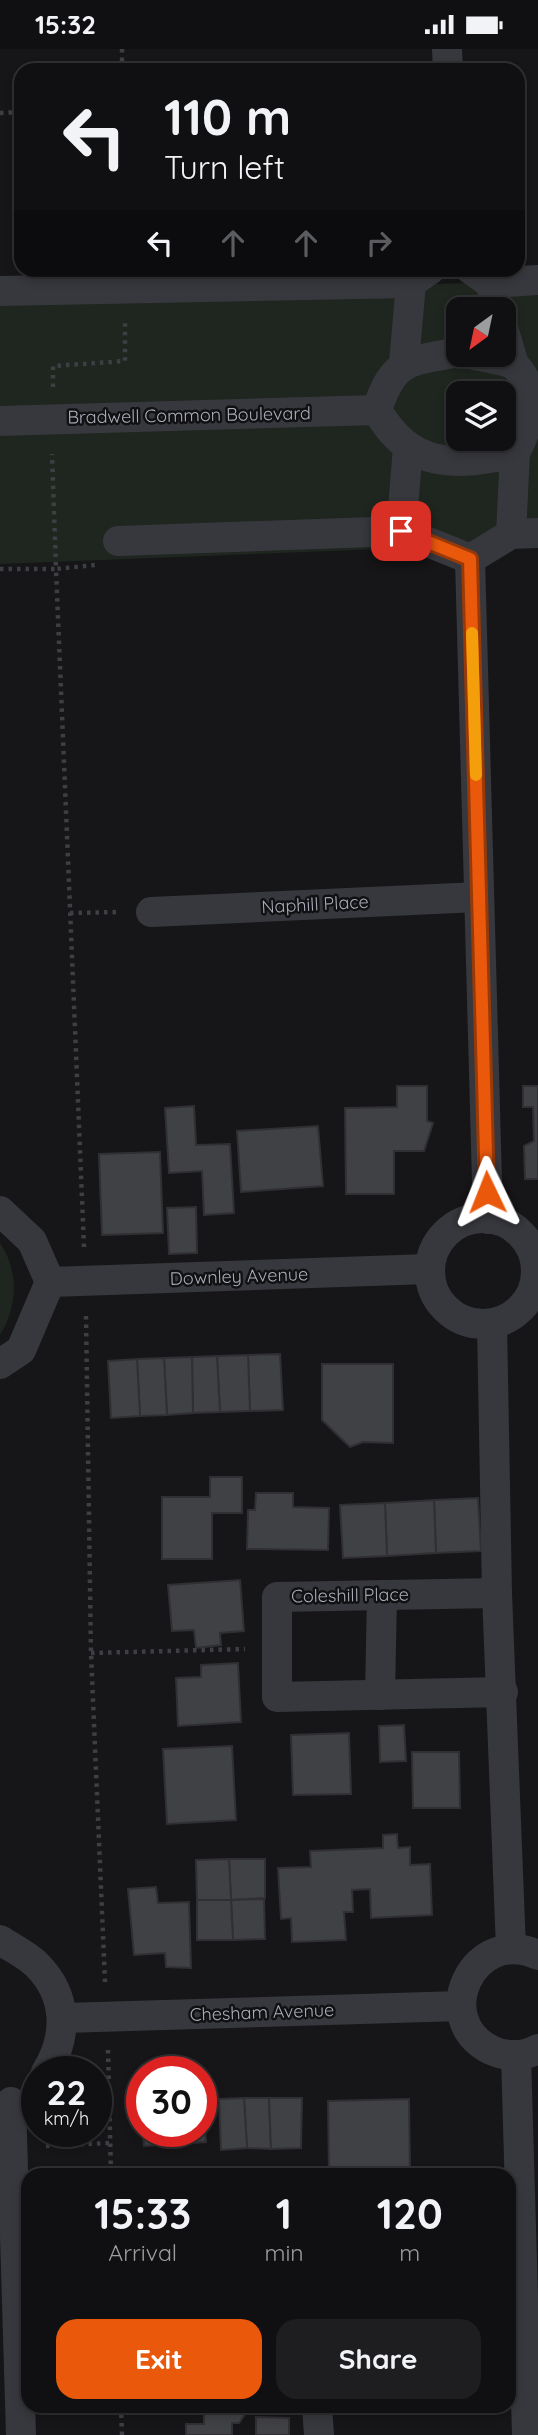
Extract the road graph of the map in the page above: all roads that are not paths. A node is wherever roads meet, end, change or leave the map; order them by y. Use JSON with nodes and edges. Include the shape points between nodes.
{"nodes":[{"id":1,"x":391,"y":277,"type":"edge"},
{"id":2,"x":421,"y":277,"type":"edge"},
{"id":3,"x":538,"y":280,"type":"edge"},
{"id":4,"x":486,"y":287,"type":"edge"},
{"id":5,"x":0,"y":291,"type":"edge"},
{"id":6,"x":446,"y":354,"type":"edge"},
{"id":7,"x":404,"y":363,"type":"junction"},
{"id":8,"x":516,"y":367,"type":"edge"},
{"id":9,"x":535,"y":406,"type":"edge"},
{"id":10,"x":377,"y":410,"type":"junction"},
{"id":11,"x":0,"y":421,"type":"edge"},
{"id":12,"x":408,"y":448,"type":"junction"},
{"id":13,"x":515,"y":453,"type":"junction"},
{"id":14,"x":401,"y":531,"type":"junction"},
{"id":15,"x":525,"y":533,"type":"edge"},
{"id":16,"x":112,"y":553,"type":"road end"},
{"id":17,"x":470,"y":559,"type":"junction"},
{"id":18,"x":479,"y":897,"type":"junction"},
{"id":19,"x":151,"y":912,"type":"road end"},
{"id":20,"x":0,"y":1211,"type":"edge"},
{"id":21,"x":488,"y":1219,"type":"junction"},
{"id":22,"x":537,"y":1265,"type":"edge"},
{"id":23,"x":429,"y":1269,"type":"junction"},
{"id":24,"x":50,"y":1282,"type":"junction"},
{"id":25,"x":492,"y":1324,"type":"junction"},
{"id":26,"x":0,"y":1364,"type":"edge"},
{"id":27,"x":497,"y":1593,"type":"junction"},
{"id":28,"x":382,"y":1595,"type":"junction"},
{"id":29,"x":503,"y":1692,"type":"junction"},
{"id":30,"x":380,"y":1695,"type":"junction"},
{"id":31,"x":0,"y":1940,"type":"edge"},
{"id":32,"x":525,"y":1952,"type":"edge"},
{"id":33,"x":461,"y":2006,"type":"junction"},
{"id":34,"x":64,"y":2018,"type":"junction"},
{"id":35,"x":527,"y":2052,"type":"edge"},
{"id":36,"x":54,"y":2056,"type":"edge"},
{"id":37,"x":5,"y":2099,"type":"edge"},
{"id":38,"x":517,"y":2375,"type":"edge"},
{"id":39,"x":317,"y":2413,"type":"edge"},
{"id":40,"x":21,"y":2435,"type":"edge"},
{"id":41,"x":318,"y":2435,"type":"edge"},
{"id":42,"x":527,"y":2435,"type":"edge"}],
"edges":[{"from":1,"to":5,"type":"street"},
{"from":2,"to":7,"type":"street"},
{"from":3,"to":4,"type":"street"},
{"from":6,"to":7,"type":"street"},
{"from":7,"to":10,"type":"street","via":[[384,388]]},
{"from":8,"to":9,"type":"street","via":[[529,385]]},
{"from":9,"to":13,"type":"street"},
{"from":10,"to":11,"type":"street","name":"Bradwell Common Boulevard"},
{"from":10,"to":12,"type":"street","via":[[390,433]]},
{"from":12,"to":13,"type":"street","via":[[438,461],[476,461]]},
{"from":12,"to":14,"type":"street"},
{"from":13,"to":15,"type":"street"},
{"from":14,"to":16,"type":"street"},
{"from":14,"to":17,"type":"street"},
{"from":15,"to":17,"type":"street"},
{"from":17,"to":18,"type":"street"},
{"from":18,"to":19,"type":"street","name":"Naphill Place"},
{"from":18,"to":21,"type":"street"},
{"from":20,"to":24,"type":"street","via":[[32,1241]]},
{"from":21,"to":22,"type":"street","via":[[521,1234]]},
{"from":21,"to":23,"type":"street","via":[[468,1220],[451,1229],[439,1242]]},
{"from":22,"to":25,"type":"street","via":[[527,1301],[515,1314]]},
{"from":23,"to":24,"type":"street","name":"Downley Avenue"},
{"from":23,"to":25,"type":"street","via":[[442,1305],[473,1324]]},
{"from":24,"to":26,"type":"street","via":[[20,1350]]},
{"from":25,"to":27,"type":"street"},
{"from":27,"to":28,"type":"street","name":"Coleshill Place"},
{"from":27,"to":29,"type":"street"},
{"from":28,"to":30,"type":"street"},
{"from":28,"to":30,"type":"street","name":"Coleshill Place","via":[[277,1597],[277,1697]]},
{"from":29,"to":30,"type":"street","name":"Coleshill Place"},
{"from":29,"to":32,"type":"street"},
{"from":31,"to":34,"type":"street","via":[[37,1965],[57,1995]]},
{"from":32,"to":33,"type":"street","via":[[494,1953],[474,1968],[462,1989]]},
{"from":33,"to":34,"type":"street","name":"Chesham Avenue"},
{"from":33,"to":35,"type":"street","via":[[465,2022],[485,2046],[500,2054]]},
{"from":34,"to":36,"type":"street"},
{"from":35,"to":38,"type":"street"},
{"from":37,"to":40,"type":"street","via":[[14,2148]]},
{"from":38,"to":42,"type":"street"},
{"from":39,"to":41,"type":"street"}]}
